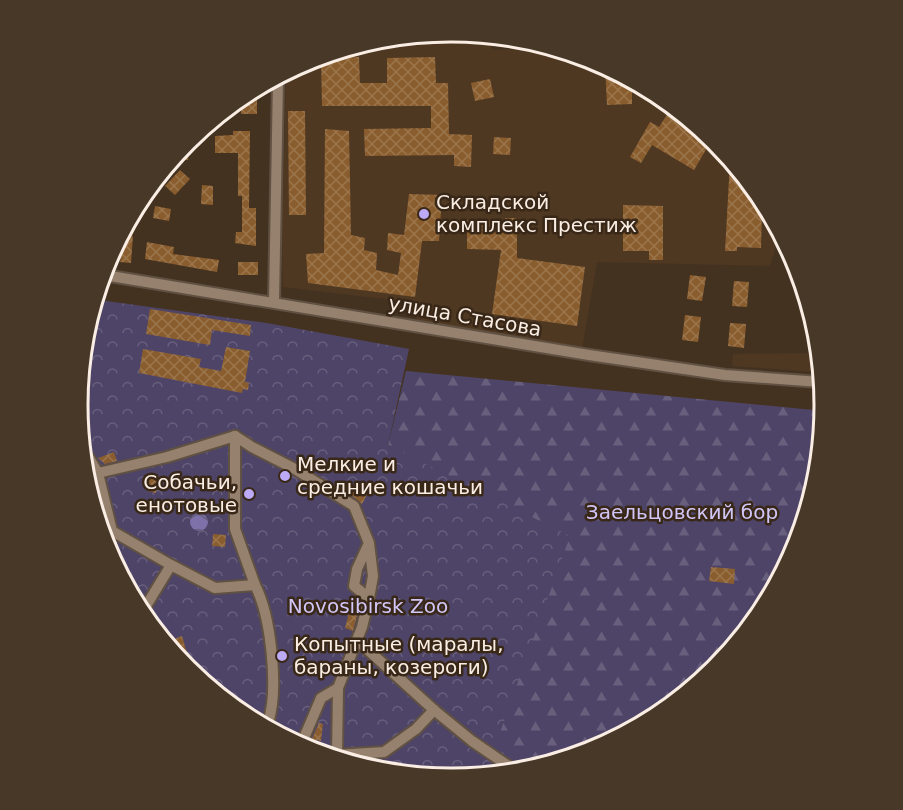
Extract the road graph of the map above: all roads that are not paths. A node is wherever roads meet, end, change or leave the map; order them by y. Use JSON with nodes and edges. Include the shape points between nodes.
{"nodes":[{"id":1,"x":278,"y":86,"type":"edge"},
{"id":2,"x":113,"y":275,"type":"edge"},
{"id":3,"x":274,"y":302,"type":"junction"},
{"id":4,"x":814,"y":382,"type":"edge"},
{"id":5,"x":236,"y":436,"type":"junction"},
{"id":6,"x":94,"y":467,"type":"edge"},
{"id":7,"x":98,"y":473,"type":"junction"},
{"id":8,"x":369,"y":543,"type":"junction"},
{"id":9,"x":171,"y":565,"type":"junction"},
{"id":10,"x":255,"y":585,"type":"junction"},
{"id":11,"x":369,"y":598,"type":"junction"},
{"id":12,"x":148,"y":603,"type":"edge"},
{"id":13,"x":357,"y":640,"type":"junction"},
{"id":14,"x":338,"y":688,"type":"junction"},
{"id":15,"x":434,"y":710,"type":"junction"},
{"id":16,"x":269,"y":718,"type":"edge"},
{"id":17,"x":305,"y":737,"type":"edge"},
{"id":18,"x":336,"y":749,"type":"edge"},
{"id":19,"x":352,"y":754,"type":"edge"},
{"id":20,"x":505,"y":764,"type":"edge"}],
"edges":[{"from":1,"to":3,"type":"street"},
{"from":2,"to":3,"type":"street","name":"улица Стасова"},
{"from":3,"to":4,"type":"street","name":"улица Стасова","via":[[589,356],[725,375]]},
{"from":5,"to":7,"type":"street"},
{"from":5,"to":8,"type":"street","via":[[354,506]]},
{"from":5,"to":10,"type":"street","via":[[235,529]]},
{"from":6,"to":7,"type":"street"},
{"from":7,"to":9,"type":"street","via":[[112,531]]},
{"from":8,"to":11,"type":"street","via":[[374,576]]},
{"from":8,"to":11,"type":"street","via":[[354,586]]},
{"from":9,"to":10,"type":"street","via":[[215,588]]},
{"from":9,"to":12,"type":"street"},
{"from":10,"to":16,"type":"street","via":[[270,644],[273,679]]},
{"from":11,"to":13,"type":"street"},
{"from":13,"to":14,"type":"street"},
{"from":13,"to":15,"type":"street"},
{"from":14,"to":17,"type":"street","via":[[321,698]]},
{"from":14,"to":18,"type":"street"},
{"from":15,"to":19,"type":"street","via":[[384,752]]},
{"from":15,"to":20,"type":"street"}]}
